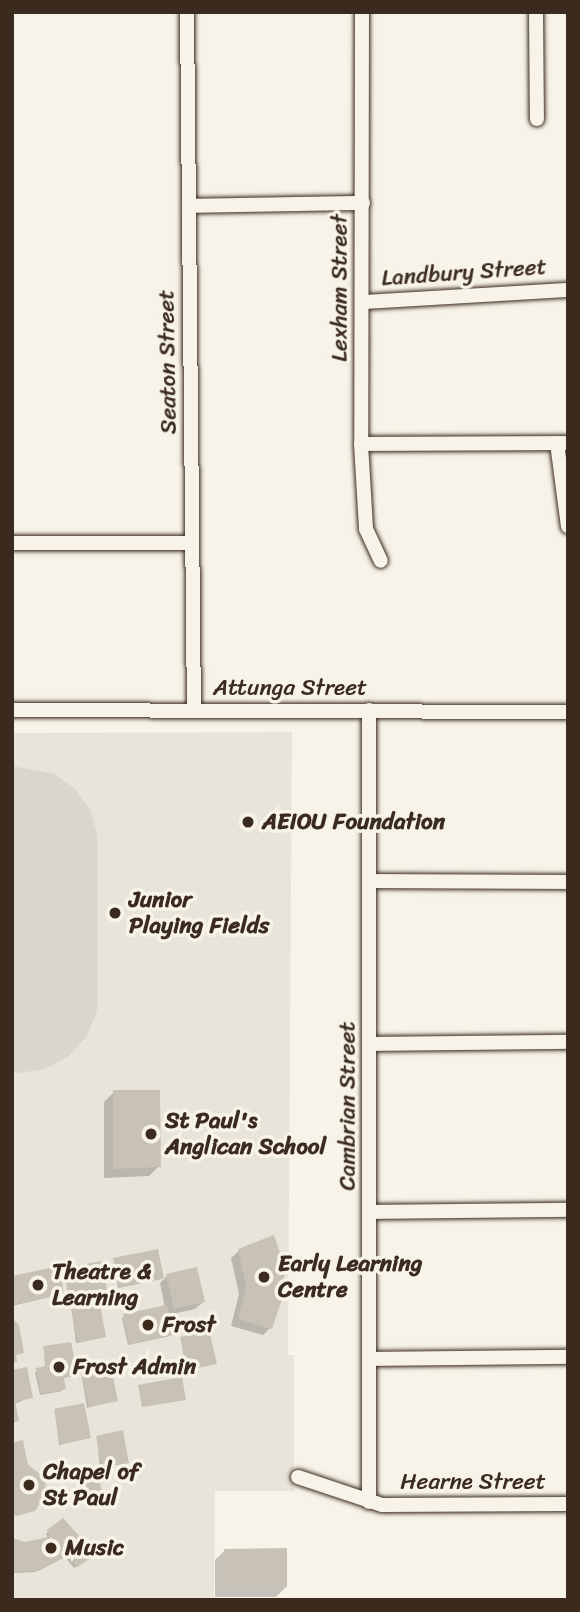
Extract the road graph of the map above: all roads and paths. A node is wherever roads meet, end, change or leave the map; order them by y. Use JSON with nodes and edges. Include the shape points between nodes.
{"nodes":[{"id":1,"x":187,"y":12,"type":"edge"},
{"id":2,"x":362,"y":12,"type":"edge"},
{"id":3,"x":536,"y":12,"type":"edge"},
{"id":4,"x":537,"y":118,"type":"dead end"},
{"id":5,"x":363,"y":203,"type":"junction"},
{"id":6,"x":189,"y":206,"type":"junction"},
{"id":7,"x":568,"y":290,"type":"edge"},
{"id":8,"x":363,"y":302,"type":"junction"},
{"id":9,"x":562,"y":443,"type":"edge"},
{"id":10,"x":361,"y":444,"type":"junction"},
{"id":11,"x":568,"y":526,"type":"edge"},
{"id":12,"x":12,"y":543,"type":"edge"},
{"id":13,"x":192,"y":543,"type":"junction"},
{"id":14,"x":380,"y":561,"type":"dead end"},
{"id":15,"x":12,"y":710,"type":"edge"},
{"id":16,"x":194,"y":710,"type":"junction"},
{"id":17,"x":369,"y":710,"type":"junction"},
{"id":18,"x":568,"y":712,"type":"edge"},
{"id":19,"x":370,"y":881,"type":"junction"},
{"id":20,"x":568,"y":882,"type":"edge"},
{"id":21,"x":568,"y":1042,"type":"edge"},
{"id":22,"x":372,"y":1044,"type":"junction"},
{"id":23,"x":568,"y":1210,"type":"edge"},
{"id":24,"x":371,"y":1212,"type":"junction"},
{"id":25,"x":568,"y":1357,"type":"edge"},
{"id":26,"x":371,"y":1359,"type":"junction"},
{"id":27,"x":298,"y":1477,"type":"dead end"},
{"id":28,"x":369,"y":1502,"type":"junction"},
{"id":29,"x":568,"y":1504,"type":"edge"}],
"edges":[{"from":1,"to":6,"type":"street","name":"Seaton Street"},
{"from":2,"to":5,"type":"street","name":"Lexham Street"},
{"from":3,"to":4,"type":"street"},
{"from":5,"to":6,"type":"street"},
{"from":5,"to":8,"type":"street","name":"Lexham Street"},
{"from":6,"to":13,"type":"street","name":"Seaton Street"},
{"from":7,"to":8,"type":"street","name":"Landbury Street"},
{"from":8,"to":10,"type":"street","name":"Lexham Street"},
{"from":9,"to":10,"type":"street"},
{"from":9,"to":11,"type":"street"},
{"from":10,"to":14,"type":"street","name":"Lexham Street","via":[[366,529]]},
{"from":12,"to":13,"type":"street"},
{"from":13,"to":16,"type":"street","name":"Seaton Street"},
{"from":15,"to":16,"type":"street","name":"Attunga Street"},
{"from":16,"to":17,"type":"street","name":"Attunga Street"},
{"from":17,"to":18,"type":"street","name":"Attunga Street"},
{"from":17,"to":19,"type":"street","name":"Cambrian Street"},
{"from":19,"to":20,"type":"street"},
{"from":19,"to":22,"type":"street","name":"Cambrian Street"},
{"from":21,"to":22,"type":"street"},
{"from":22,"to":24,"type":"street","name":"Cambrian Street"},
{"from":23,"to":24,"type":"street"},
{"from":24,"to":26,"type":"street","name":"Cambrian Street"},
{"from":25,"to":26,"type":"street"},
{"from":26,"to":28,"type":"street","name":"Cambrian Street"},
{"from":27,"to":28,"type":"street","name":"Hearne Street"},
{"from":28,"to":29,"type":"street","name":"Hearne Street","via":[[414,1508]]}]}
